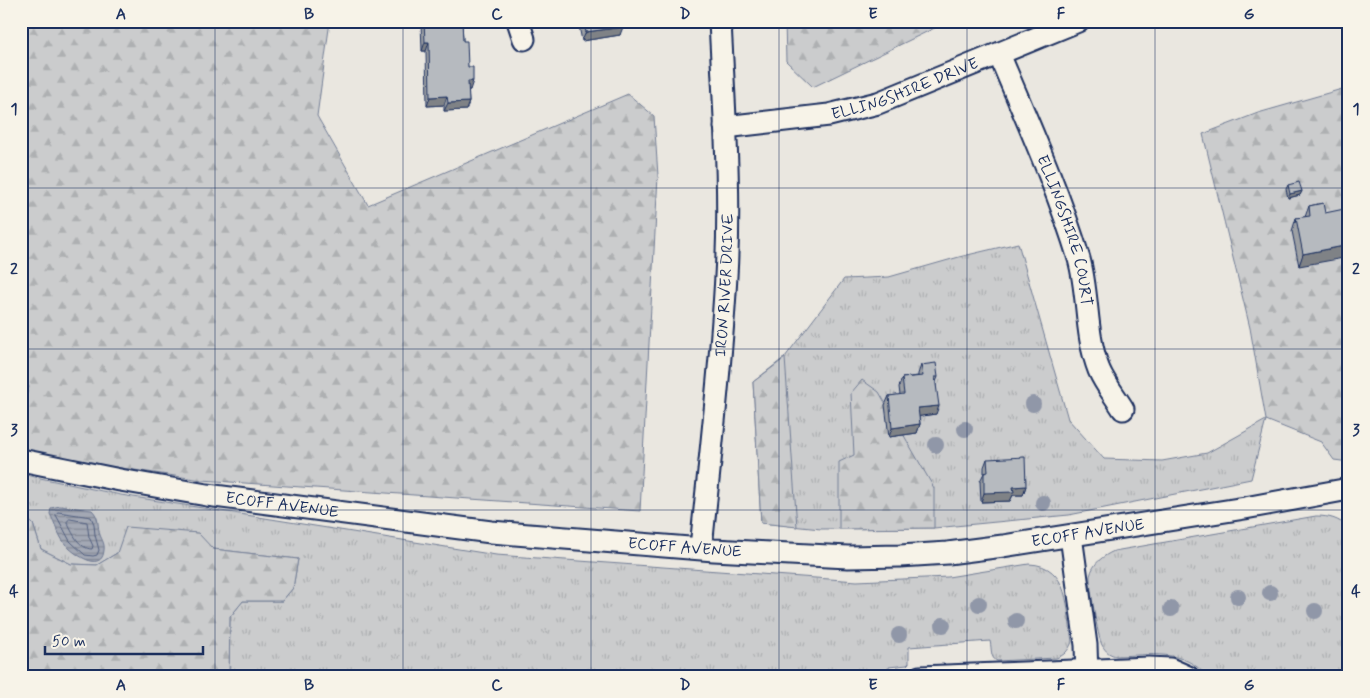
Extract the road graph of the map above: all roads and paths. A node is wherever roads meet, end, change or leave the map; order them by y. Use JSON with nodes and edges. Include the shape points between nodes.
{"nodes":[{"id":1,"x":720,"y":21,"type":"edge"},
{"id":2,"x":1078,"y":21,"type":"edge"},
{"id":3,"x":999,"y":54,"type":"junction"},
{"id":4,"x":725,"y":127,"type":"junction"},
{"id":5,"x":1123,"y":409,"type":"dead end"},
{"id":6,"x":21,"y":460,"type":"edge"},
{"id":7,"x":1349,"y":489,"type":"edge"},
{"id":8,"x":1071,"y":536,"type":"junction"},
{"id":9,"x":701,"y":548,"type":"junction"},
{"id":10,"x":1087,"y":673,"type":"edge"},
{"id":11,"x":920,"y":677,"type":"edge"},
{"id":12,"x":1188,"y":677,"type":"edge"}],
"edges":[{"from":1,"to":4,"type":"street","name":"IRON RIVER DRIVE"},
{"from":2,"to":3,"type":"street","name":"ELLINGSHIRE DRIVE"},
{"from":3,"to":4,"type":"street","name":"ELLINGSHIRE DRIVE","via":[[895,97],[853,110]]},
{"from":3,"to":5,"type":"street","name":"ELLINGSHIRE COURT","via":[[1046,167],[1079,261],[1092,344],[1100,370]]},
{"from":4,"to":9,"type":"street","name":"IRON RIVER DRIVE","via":[[726,276]]},
{"from":6,"to":9,"type":"street","name":"ECOFF AVENUE","via":[[269,504],[491,532]]},
{"from":7,"to":8,"type":"street","name":"ECOFF AVENUE"},
{"from":8,"to":9,"type":"street","name":"ECOFF AVENUE","via":[[948,553],[900,556],[813,557]]},
{"from":8,"to":10,"type":"street"},
{"from":10,"to":11,"type":"street"},
{"from":10,"to":12,"type":"street","via":[[1170,669]]}]}
